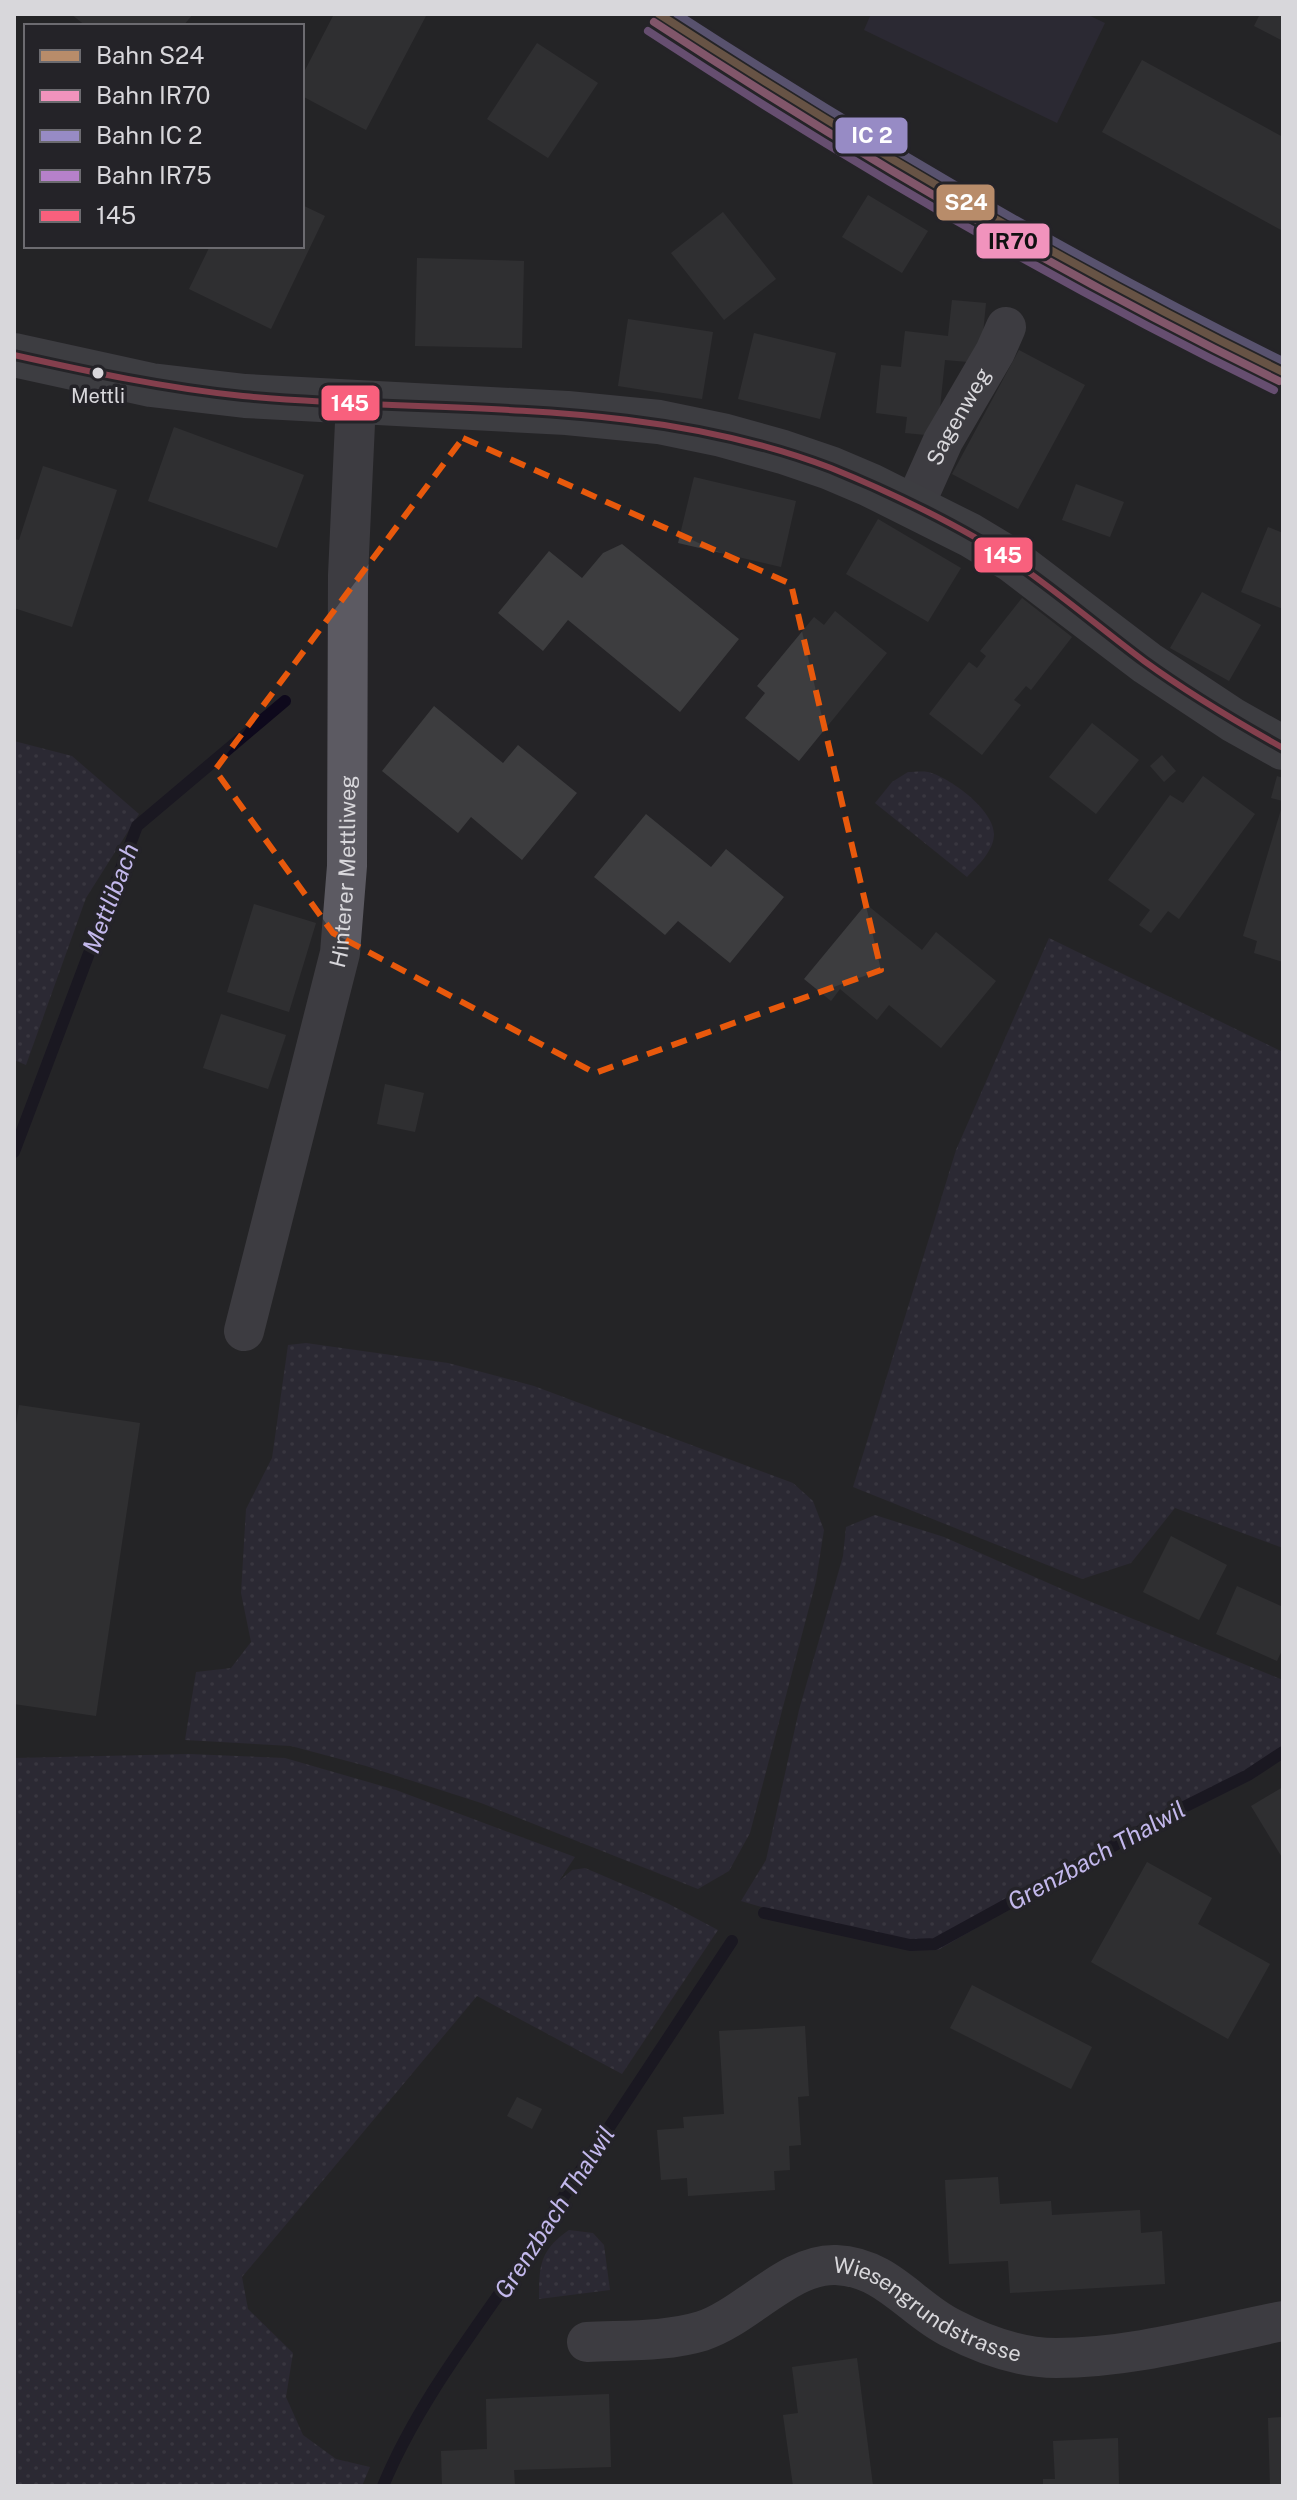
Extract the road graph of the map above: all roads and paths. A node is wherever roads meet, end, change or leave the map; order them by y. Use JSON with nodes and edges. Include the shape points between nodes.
{"nodes":[{"id":1,"x":1006,"y":327,"type":"dead end"},
{"id":2,"x":14,"y":355,"type":"edge"},
{"id":3,"x":356,"y":401,"type":"junction"},
{"id":4,"x":914,"y":506,"type":"junction"},
{"id":5,"x":1283,"y":748,"type":"edge"},
{"id":6,"x":244,"y":1331,"type":"dead end"},
{"id":7,"x":1283,"y":2321,"type":"edge"},
{"id":8,"x":587,"y":2342,"type":"dead end"}],
"edges":[{"from":1,"to":4,"type":"street","name":"Sagenweg"},
{"from":2,"to":3,"type":"main road","via":[[151,385]]},
{"from":3,"to":4,"type":"main road","via":[[659,422],[830,468]]},
{"from":3,"to":6,"type":"street","name":"Hinterer Mettliweg","via":[[348,576],[347,866],[340,953]]},
{"from":4,"to":5,"type":"main road","via":[[1013,561],[1147,663]]},
{"from":7,"to":8,"type":"street","name":"Wiesengrundstrasse","via":[[1126,2353],[1053,2358],[984,2343],[948,2327],[866,2271],[835,2264],[798,2273],[702,2331]]}]}
